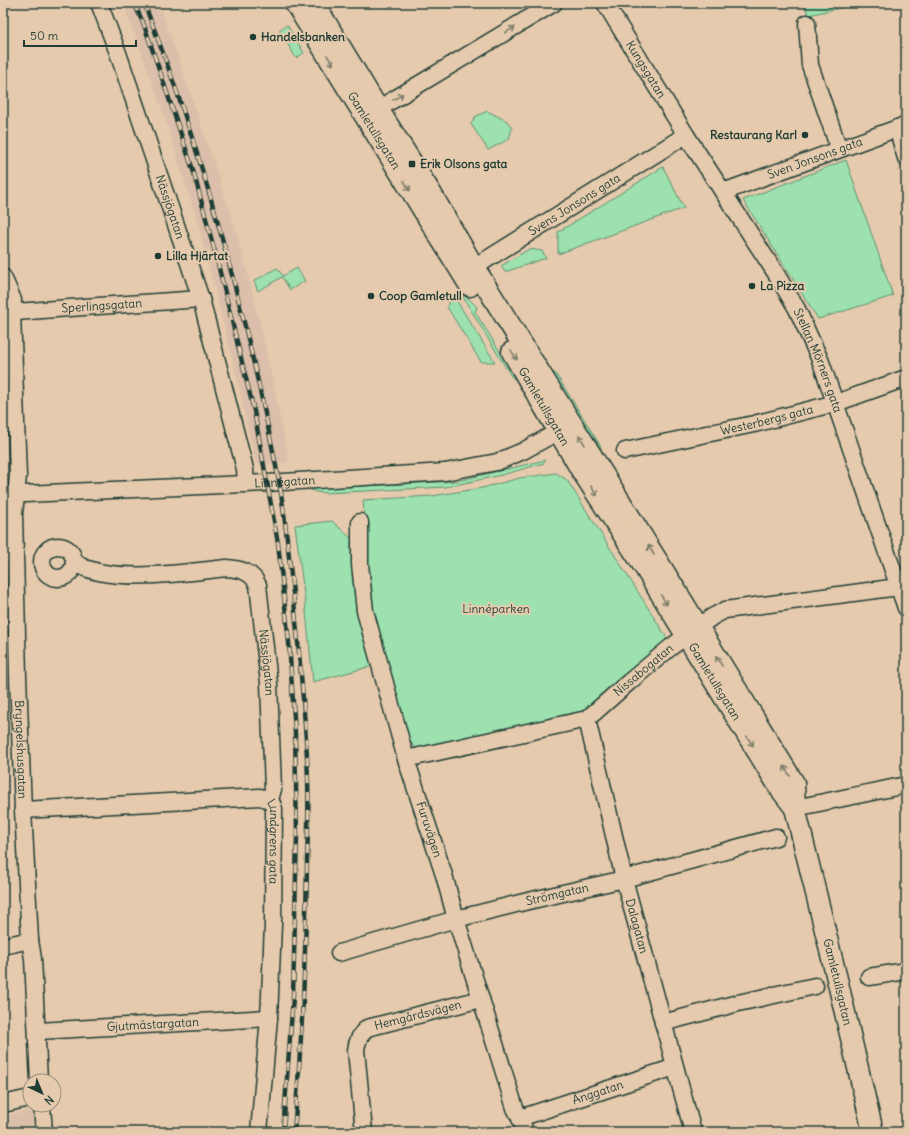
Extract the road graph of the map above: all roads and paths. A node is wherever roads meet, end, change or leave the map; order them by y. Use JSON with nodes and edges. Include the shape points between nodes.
{"nodes":[{"id":1,"x":99,"y":3,"type":"edge"},
{"id":2,"x":295,"y":3,"type":"edge"},
{"id":3,"x":314,"y":3,"type":"edge"},
{"id":4,"x":554,"y":3,"type":"edge"},
{"id":5,"x":605,"y":3,"type":"edge"},
{"id":6,"x":807,"y":23,"type":"dead end"},
{"id":7,"x":371,"y":113,"type":"junction"},
{"id":8,"x":901,"y":126,"type":"edge"},
{"id":9,"x":686,"y":135,"type":"junction"},
{"id":10,"x":839,"y":149,"type":"junction"},
{"id":11,"x":906,"y":158,"type":"edge"},
{"id":12,"x":723,"y":192,"type":"junction"},
{"id":13,"x":469,"y":271,"type":"junction"},
{"id":14,"x":3,"y":277,"type":"edge"},
{"id":15,"x":201,"y":299,"type":"junction"},
{"id":16,"x":8,"y":313,"type":"edge"},
{"id":17,"x":906,"y":378,"type":"edge"},
{"id":18,"x":836,"y":403,"type":"junction"},
{"id":19,"x":558,"y":431,"type":"junction"},
{"id":20,"x":625,"y":451,"type":"dead end"},
{"id":21,"x":246,"y":484,"type":"junction"},
{"id":22,"x":10,"y":495,"type":"edge"},
{"id":23,"x":360,"y":522,"type":"dead end"},
{"id":24,"x":74,"y":562,"type":"dead end"},
{"id":25,"x":903,"y":587,"type":"edge"},
{"id":26,"x":906,"y":608,"type":"edge"},
{"id":27,"x":693,"y":631,"type":"junction"},
{"id":28,"x":10,"y":676,"type":"edge"},
{"id":29,"x":587,"y":719,"type":"junction"},
{"id":30,"x":406,"y":759,"type":"junction"},
{"id":31,"x":906,"y":785,"type":"edge"},
{"id":32,"x":270,"y":800,"type":"junction"},
{"id":33,"x":795,"y":808,"type":"junction"},
{"id":34,"x":23,"y":810,"type":"junction"},
{"id":35,"x":776,"y":837,"type":"dead end"},
{"id":36,"x":624,"y":879,"type":"junction"},
{"id":37,"x":456,"y":919,"type":"junction"},
{"id":38,"x":30,"y":940,"type":"junction"},
{"id":39,"x":3,"y":946,"type":"edge"},
{"id":40,"x":339,"y":953,"type":"dead end"},
{"id":41,"x":906,"y":971,"type":"edge"},
{"id":42,"x":869,"y":978,"type":"dead end"},
{"id":43,"x":815,"y":986,"type":"dead end"},
{"id":44,"x":481,"y":1000,"type":"junction"},
{"id":45,"x":268,"y":1018,"type":"junction"},
{"id":46,"x":663,"y":1023,"type":"junction"},
{"id":47,"x":38,"y":1031,"type":"junction"},
{"id":48,"x":675,"y":1067,"type":"junction"},
{"id":49,"x":39,"y":1073,"type":"edge"},
{"id":50,"x":22,"y":1100,"type":"edge"},
{"id":51,"x":3,"y":1104,"type":"edge"},
{"id":52,"x":43,"y":1113,"type":"edge"},
{"id":53,"x":522,"y":1125,"type":"edge"},
{"id":54,"x":44,"y":1132,"type":"edge"},
{"id":55,"x":259,"y":1132,"type":"edge"},
{"id":56,"x":364,"y":1132,"type":"edge"},
{"id":57,"x":693,"y":1132,"type":"edge"},
{"id":58,"x":873,"y":1132,"type":"edge"}],
"edges":[{"from":1,"to":15,"type":"street","name":"Nässjögatan"},
{"from":2,"to":7,"type":"street","name":"Gamletullsgatan","one_way":true},
{"from":3,"to":7,"type":"street","name":"Gamletullsgatan"},
{"from":7,"to":4,"type":"street","one_way":true},
{"from":5,"to":9,"type":"street","name":"Kungsgatan"},
{"from":6,"to":10,"type":"street","via":[[810,65]]},
{"from":7,"to":13,"type":"street","name":"Gamletullsgatan"},
{"from":8,"to":10,"type":"street","name":"Sven Jonsons gata"},
{"from":8,"to":11,"type":"street"},
{"from":9,"to":12,"type":"street","name":"Stellan Mörners gata"},
{"from":9,"to":13,"type":"street","name":"Svens Jonsons gata"},
{"from":10,"to":12,"type":"street","name":"Sven Jonsons gata"},
{"from":12,"to":18,"type":"street","name":"Stellan Mörners gata","via":[[797,309]]},
{"from":13,"to":19,"type":"street","name":"Gamletullsgatan","one_way":true},
{"from":27,"to":13,"type":"street","name":"Gamletullsgatan","one_way":true},
{"from":14,"to":16,"type":"street","name":"Bryngelshusgatan","via":[[13,300]]},
{"from":15,"to":16,"type":"street","name":"Sperlingsgatan"},
{"from":15,"to":21,"type":"street","name":"Nässjögatan","via":[[245,469]]},
{"from":16,"to":22,"type":"street","name":"Bryngelshusgatan","via":[[18,476]]},
{"from":17,"to":18,"type":"street","name":"Westerbergs gata"},
{"from":18,"to":20,"type":"street","name":"Westerbergs gata","via":[[754,424]]},
{"from":18,"to":25,"type":"street","name":"Stellan Mörners gata"},
{"from":19,"to":21,"type":"street","name":"Linnégatan","via":[[497,462],[453,471]]},
{"from":19,"to":27,"type":"street","name":"Gamletullsgatan","one_way":true,"via":[[643,565]]},
{"from":21,"to":22,"type":"street","name":"Linnégatan"},
{"from":22,"to":28,"type":"street","name":"Bryngelshusgatan","via":[[14,514]]},
{"from":23,"to":30,"type":"street","name":"Furuvägen","via":[[360,564],[365,611]]},
{"from":24,"to":32,"type":"street","name":"Nässjögatan","via":[[88,569],[135,576],[238,568],[255,578],[258,585],[269,683],[273,789]]},
{"from":25,"to":26,"type":"street","name":"Stellan Mörners gata"},
{"from":25,"to":27,"type":"street","name":"Nissabogatan","via":[[725,610]]},
{"from":27,"to":29,"type":"street","name":"Nissabogatan"},
{"from":27,"to":33,"type":"street","name":"Gamletullsgatan","via":[[781,790]]},
{"from":28,"to":34,"type":"street","name":"Bryngelshusgatan"},
{"from":29,"to":30,"type":"street","name":"Nissabogatan"},
{"from":29,"to":36,"type":"street","name":"Dalagatan"},
{"from":30,"to":37,"type":"street","name":"Furuvägen"},
{"from":31,"to":33,"type":"street"},
{"from":32,"to":34,"type":"street","name":"Lundgrens gata","via":[[260,797]]},
{"from":32,"to":45,"type":"street","name":"Lundgrens gata","via":[[274,809],[274,824],[273,925]]},
{"from":33,"to":58,"type":"street","name":"Gamletullsgatan"},
{"from":34,"to":38,"type":"street","name":"Bryngelshusgatan"},
{"from":35,"to":36,"type":"street","name":"Strömgatan"},
{"from":36,"to":37,"type":"street","name":"Strömgatan"},
{"from":36,"to":46,"type":"street","name":"Dalagatan"},
{"from":37,"to":40,"type":"street","name":"Strömgatan"},
{"from":37,"to":44,"type":"street","name":"Furuvägen"},
{"from":38,"to":39,"type":"street"},
{"from":38,"to":47,"type":"street","name":"Bryngelshusgatan"},
{"from":41,"to":42,"type":"street"},
{"from":43,"to":46,"type":"street"},
{"from":44,"to":53,"type":"street","name":"Furuvägen"},
{"from":44,"to":56,"type":"street","name":"Hemgårdsvägen","via":[[367,1028],[362,1032],[356,1050]]},
{"from":45,"to":47,"type":"street","name":"Gjutmästargatan"},
{"from":45,"to":55,"type":"street","name":"Lundgrens gata"},
{"from":46,"to":48,"type":"street","name":"Dalagatan"},
{"from":47,"to":49,"type":"street","name":"Bryngelshusgatan"},
{"from":48,"to":53,"type":"street","name":"Änggatan"},
{"from":48,"to":57,"type":"street","name":"Dalagatan"},
{"from":50,"to":51,"type":"street"},
{"from":52,"to":54,"type":"street"}]}
